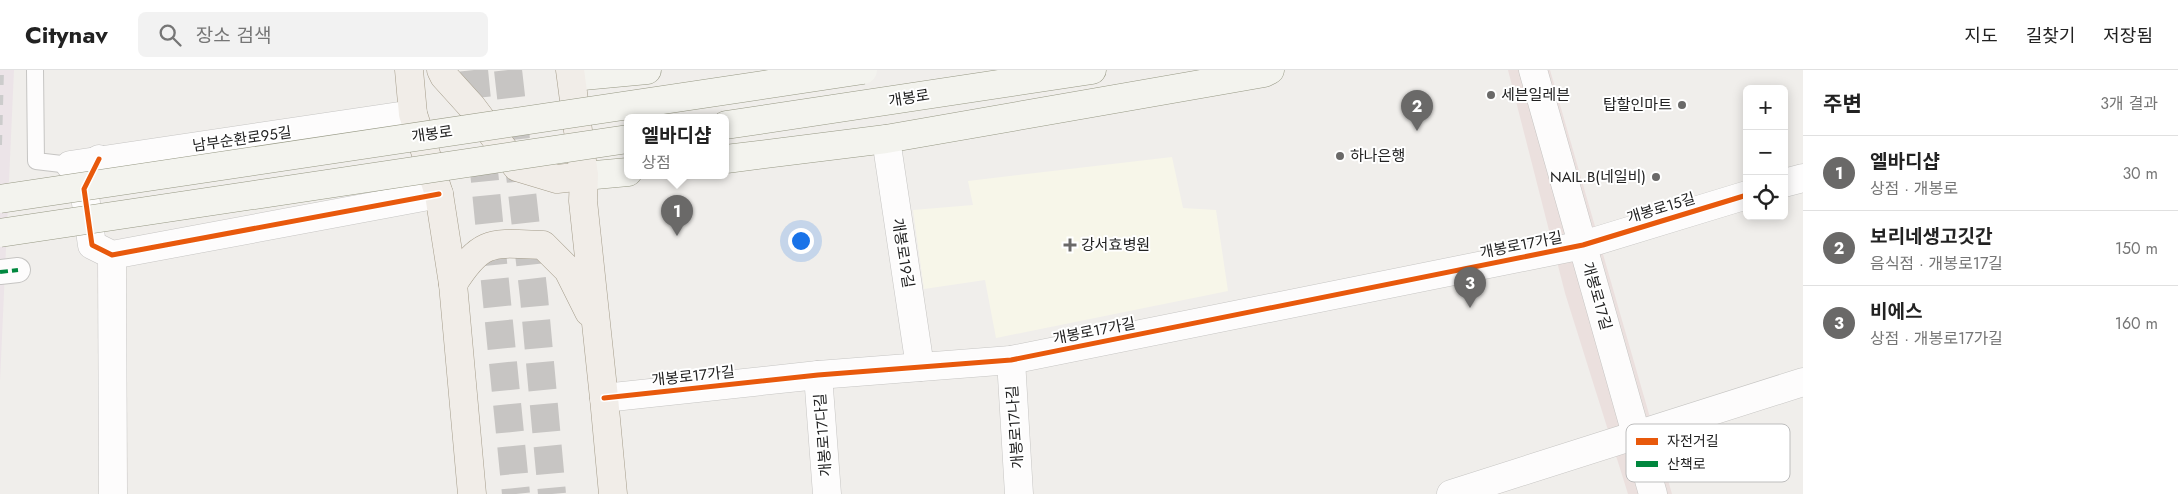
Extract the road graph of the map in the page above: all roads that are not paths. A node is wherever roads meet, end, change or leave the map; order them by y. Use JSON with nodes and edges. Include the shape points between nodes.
{"nodes":[{"id":1,"x":35,"y":70,"type":"edge"},
{"id":2,"x":409,"y":70,"type":"edge"},
{"id":3,"x":441,"y":70,"type":"edge"},
{"id":4,"x":646,"y":70,"type":"edge"},
{"id":5,"x":863,"y":70,"type":"edge"},
{"id":6,"x":1092,"y":70,"type":"edge"},
{"id":7,"x":1270,"y":70,"type":"edge"},
{"id":8,"x":1533,"y":70,"type":"edge"},
{"id":9,"x":571,"y":73,"type":"edge"},
{"id":10,"x":413,"y":114,"type":"junction"},
{"id":11,"x":729,"y":125,"type":"edge"},
{"id":12,"x":886,"y":139,"type":"junction"},
{"id":13,"x":624,"y":141,"type":"edge"},
{"id":14,"x":100,"y":159,"type":"junction"},
{"id":15,"x":729,"y":160,"type":"edge"},
{"id":16,"x":70,"y":164,"type":"joint"},
{"id":17,"x":624,"y":172,"type":"edge"},
{"id":18,"x":584,"y":176,"type":"junction"},
{"id":19,"x":1803,"y":178,"type":"edge"},
{"id":20,"x":1788,"y":182,"type":"edge"},
{"id":21,"x":438,"y":194,"type":"junction"},
{"id":22,"x":1743,"y":196,"type":"edge"},
{"id":23,"x":0,"y":199,"type":"edge"},
{"id":24,"x":0,"y":233,"type":"edge"},
{"id":25,"x":1583,"y":245,"type":"junction"},
{"id":26,"x":112,"y":255,"type":"junction"},
{"id":27,"x":453,"y":284,"type":"junction"},
{"id":28,"x":597,"y":329,"type":"junction"},
{"id":29,"x":1011,"y":360,"type":"junction"},
{"id":30,"x":920,"y":367,"type":"junction"},
{"id":31,"x":818,"y":375,"type":"junction"},
{"id":32,"x":1803,"y":382,"type":"edge"},
{"id":33,"x":604,"y":398,"type":"junction"},
{"id":34,"x":1633,"y":424,"type":"edge"},
{"id":35,"x":1673,"y":424,"type":"edge"},
{"id":36,"x":1626,"y":439,"type":"edge"},
{"id":37,"x":1649,"y":482,"type":"edge"},
{"id":38,"x":113,"y":494,"type":"edge"},
{"id":39,"x":472,"y":494,"type":"edge"},
{"id":40,"x":612,"y":494,"type":"edge"},
{"id":41,"x":827,"y":494,"type":"edge"},
{"id":42,"x":1019,"y":494,"type":"edge"},
{"id":43,"x":1451,"y":494,"type":"edge"},
{"id":44,"x":1653,"y":494,"type":"edge"}],
"edges":[{"from":1,"to":16,"type":"lane","via":[[36,161]]},
{"from":2,"to":10,"type":"main road"},
{"from":3,"to":18,"type":"main road","via":[[517,167],[557,179]]},
{"from":4,"to":9,"type":"main road"},
{"from":5,"to":23,"type":"main road","name":"개봉로","bridge":true},
{"from":6,"to":11,"type":"main road","name":"개봉로"},
{"from":7,"to":12,"type":"main road"},
{"from":8,"to":25,"type":"street","name":"개봉로17길"},
{"from":9,"to":18,"type":"main road"},
{"from":10,"to":14,"type":"street","name":"남부순환로95길"},
{"from":10,"to":21,"type":"main road"},
{"from":12,"to":15,"type":"main road"},
{"from":12,"to":30,"type":"street","name":"개봉로19길"},
{"from":13,"to":24,"type":"main road","bridge":true},
{"from":14,"to":16,"type":"street","name":"남부순환로95길"},
{"from":14,"to":26,"type":"street","via":[[84,189],[92,244]]},
{"from":17,"to":18,"type":"main road"},
{"from":18,"to":28,"type":"main road","via":[[583,201]]},
{"from":19,"to":20,"type":"street"},
{"from":21,"to":26,"type":"street"},
{"from":21,"to":27,"type":"main road"},
{"from":22,"to":25,"type":"street","name":"개봉로15길"},
{"from":25,"to":29,"type":"street","name":"개봉로17가길"},
{"from":25,"to":34,"type":"street","name":"개봉로17길"},
{"from":26,"to":38,"type":"street"},
{"from":27,"to":28,"type":"main road","via":[[465,265],[485,246],[504,243],[543,245],[568,270]]},
{"from":27,"to":39,"type":"main road"},
{"from":28,"to":33,"type":"main road"},
{"from":29,"to":30,"type":"street","name":"개봉로17가길"},
{"from":29,"to":42,"type":"street","name":"개봉로17나길"},
{"from":30,"to":31,"type":"street","name":"개봉로17가길"},
{"from":31,"to":33,"type":"street","name":"개봉로17가길"},
{"from":31,"to":41,"type":"street","name":"개봉로17다길"},
{"from":32,"to":35,"type":"street"},
{"from":33,"to":40,"type":"main road"},
{"from":36,"to":43,"type":"street"},
{"from":37,"to":44,"type":"street","name":"개봉로17길"}]}
